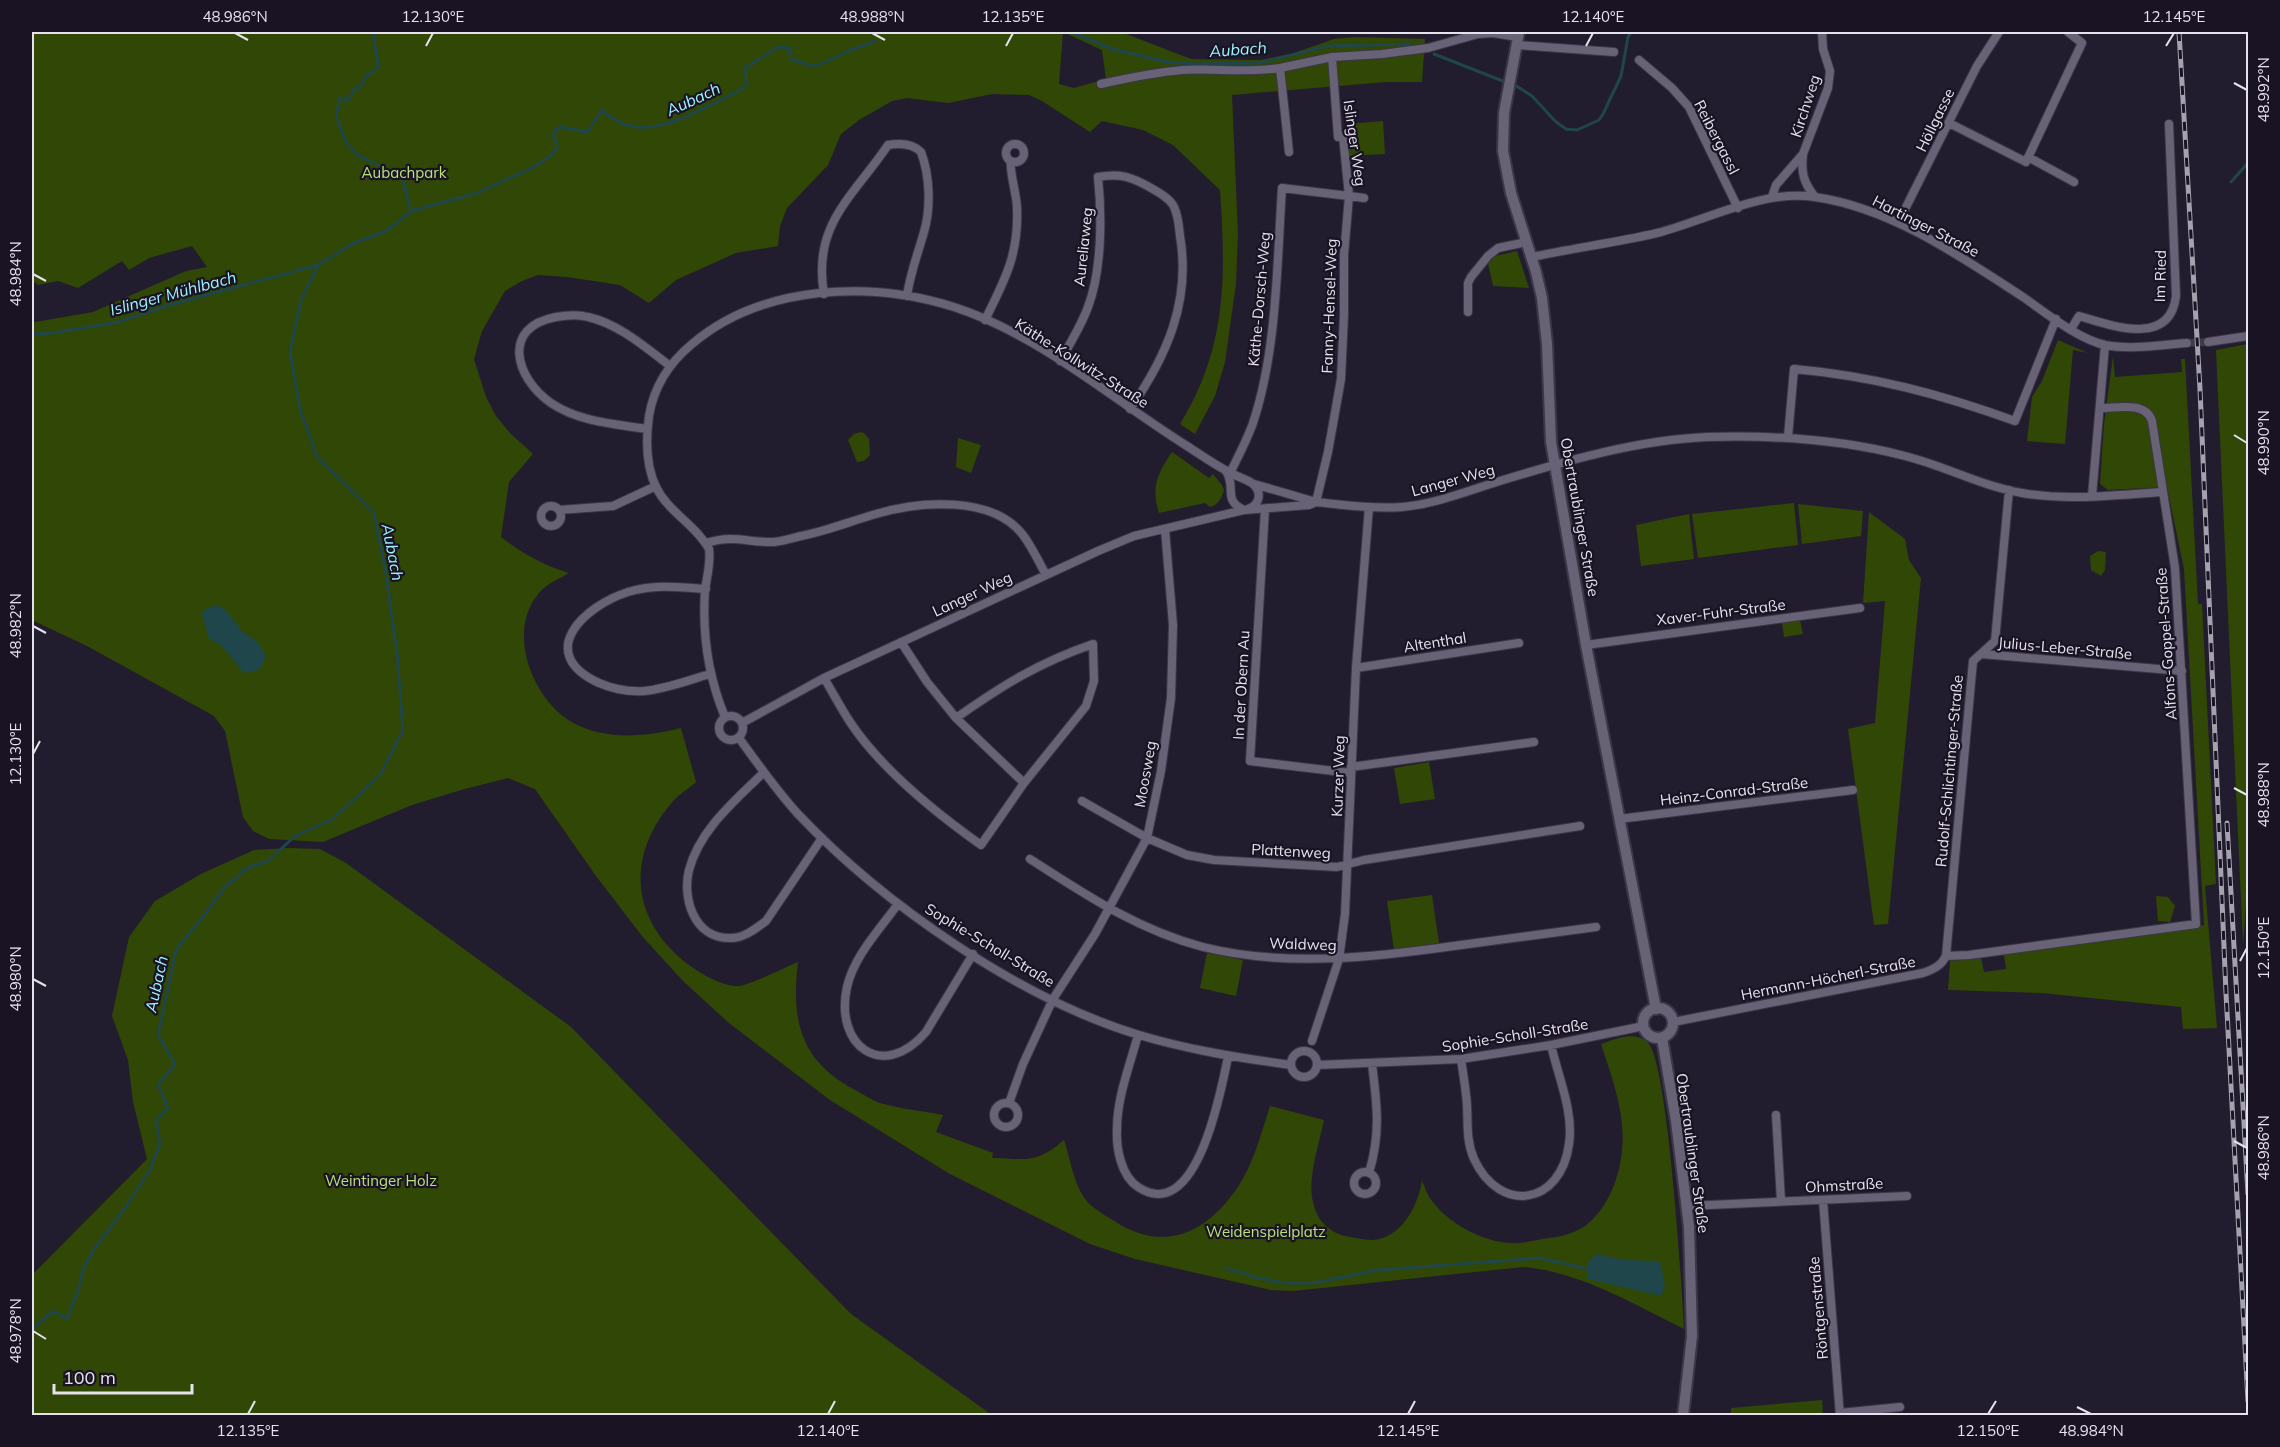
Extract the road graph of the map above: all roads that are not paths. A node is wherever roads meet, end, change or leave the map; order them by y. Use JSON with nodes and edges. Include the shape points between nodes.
{"nodes":[{"id":1,"x":1822,"y":32,"type":"edge"},
{"id":2,"x":1999,"y":32,"type":"edge"},
{"id":3,"x":2068,"y":32,"type":"edge"},
{"id":4,"x":1517,"y":38,"type":"edge"},
{"id":5,"x":1614,"y":52,"type":"dead end"},
{"id":6,"x":1332,"y":57,"type":"junction"},
{"id":7,"x":1639,"y":60,"type":"dead end"},
{"id":8,"x":1280,"y":68,"type":"junction"},
{"id":9,"x":1101,"y":84,"type":"dead end"},
{"id":10,"x":1949,"y":123,"type":"junction"},
{"id":11,"x":2169,"y":124,"type":"dead end"},
{"id":12,"x":1289,"y":152,"type":"dead end"},
{"id":13,"x":1803,"y":154,"type":"junction"},
{"id":14,"x":2028,"y":157,"type":"junction"},
{"id":15,"x":1011,"y":162,"type":"dead end"},
{"id":16,"x":2074,"y":182,"type":"dead end"},
{"id":17,"x":1349,"y":196,"type":"junction"},
{"id":18,"x":1772,"y":196,"type":"junction"},
{"id":19,"x":1815,"y":197,"type":"junction"},
{"id":20,"x":1364,"y":198,"type":"dead end"},
{"id":21,"x":1738,"y":208,"type":"junction"},
{"id":22,"x":1898,"y":224,"type":"junction"},
{"id":23,"x":1527,"y":242,"type":"junction"},
{"id":24,"x":1532,"y":258,"type":"junction"},
{"id":25,"x":824,"y":294,"type":"junction"},
{"id":26,"x":907,"y":296,"type":"junction"},
{"id":27,"x":1468,"y":312,"type":"dead end"},
{"id":28,"x":2056,"y":319,"type":"junction"},
{"id":29,"x":985,"y":320,"type":"junction"},
{"id":30,"x":2070,"y":329,"type":"junction"},
{"id":31,"x":2248,"y":336,"type":"edge"},
{"id":32,"x":2208,"y":342,"type":"tunnel mouth"},
{"id":33,"x":2187,"y":343,"type":"tunnel mouth"},
{"id":34,"x":2105,"y":345,"type":"junction"},
{"id":35,"x":1060,"y":361,"type":"junction"},
{"id":36,"x":670,"y":366,"type":"junction"},
{"id":37,"x":1130,"y":408,"type":"junction"},
{"id":38,"x":2101,"y":408,"type":"junction"},
{"id":39,"x":647,"y":429,"type":"junction"},
{"id":40,"x":1788,"y":437,"type":"junction"},
{"id":41,"x":1555,"y":465,"type":"junction"},
{"id":42,"x":1228,"y":472,"type":"junction"},
{"id":43,"x":1251,"y":483,"type":"junction"},
{"id":44,"x":656,"y":486,"type":"junction"},
{"id":45,"x":1232,"y":489,"type":"junction"},
{"id":46,"x":2009,"y":490,"type":"junction"},
{"id":47,"x":2162,"y":492,"type":"junction"},
{"id":48,"x":2092,"y":496,"type":"junction"},
{"id":49,"x":1231,"y":500,"type":"junction"},
{"id":50,"x":1316,"y":502,"type":"junction"},
{"id":51,"x":1369,"y":507,"type":"junction"},
{"id":52,"x":1246,"y":509,"type":"junction"},
{"id":53,"x":1265,"y":509,"type":"junction"},
{"id":54,"x":559,"y":510,"type":"dead end"},
{"id":55,"x":1223,"y":515,"type":"junction"},
{"id":56,"x":1165,"y":529,"type":"junction"},
{"id":57,"x":706,"y":543,"type":"junction"},
{"id":58,"x":1046,"y":575,"type":"junction"},
{"id":59,"x":705,"y":589,"type":"junction"},
{"id":60,"x":1860,"y":608,"type":"dead end"},
{"id":61,"x":901,"y":642,"type":"junction"},
{"id":62,"x":1519,"y":643,"type":"dead end"},
{"id":63,"x":1586,"y":645,"type":"junction"},
{"id":64,"x":1982,"y":654,"type":"junction"},
{"id":65,"x":1356,"y":668,"type":"junction"},
{"id":66,"x":2182,"y":671,"type":"junction"},
{"id":67,"x":710,"y":674,"type":"junction"},
{"id":68,"x":825,"y":678,"type":"junction"},
{"id":69,"x":725,"y":717,"type":"junction"},
{"id":70,"x":956,"y":718,"type":"junction"},
{"id":71,"x":742,"y":723,"type":"junction"},
{"id":72,"x":739,"y":738,"type":"junction"},
{"id":73,"x":1534,"y":742,"type":"dead end"},
{"id":74,"x":1351,"y":770,"type":"junction"},
{"id":75,"x":764,"y":772,"type":"junction"},
{"id":76,"x":1024,"y":783,"type":"junction"},
{"id":77,"x":1853,"y":790,"type":"dead end"},
{"id":78,"x":1082,"y":801,"type":"dead end"},
{"id":79,"x":1619,"y":819,"type":"junction"},
{"id":80,"x":1580,"y":825,"type":"dead end"},
{"id":81,"x":822,"y":838,"type":"junction"},
{"id":82,"x":1147,"y":838,"type":"junction"},
{"id":83,"x":1030,"y":859,"type":"dead end"},
{"id":84,"x":1349,"y":864,"type":"junction"},
{"id":85,"x":898,"y":904,"type":"junction"},
{"id":86,"x":1109,"y":910,"type":"junction"},
{"id":87,"x":1596,"y":927,"type":"dead end"},
{"id":88,"x":973,"y":954,"type":"junction"},
{"id":89,"x":1946,"y":956,"type":"junction"},
{"id":90,"x":1339,"y":959,"type":"junction"},
{"id":91,"x":1053,"y":999,"type":"junction"},
{"id":92,"x":1656,"y":1009,"type":"junction"},
{"id":93,"x":1673,"y":1022,"type":"junction"},
{"id":94,"x":1644,"y":1026,"type":"junction"},
{"id":95,"x":1138,"y":1035,"type":"junction"},
{"id":96,"x":1662,"y":1038,"type":"junction"},
{"id":97,"x":1312,"y":1041,"type":"dead end"},
{"id":98,"x":1551,"y":1045,"type":"junction"},
{"id":99,"x":1228,"y":1057,"type":"junction"},
{"id":100,"x":1461,"y":1059,"type":"junction"},
{"id":101,"x":1372,"y":1064,"type":"junction"},
{"id":102,"x":1291,"y":1065,"type":"junction"},
{"id":103,"x":1317,"y":1065,"type":"junction"},
{"id":104,"x":1009,"y":1102,"type":"dead end"},
{"id":105,"x":1776,"y":1115,"type":"dead end"},
{"id":106,"x":1369,"y":1173,"type":"dead end"},
{"id":107,"x":1907,"y":1196,"type":"dead end"},
{"id":108,"x":1823,"y":1200,"type":"junction"},
{"id":109,"x":1781,"y":1201,"type":"junction"},
{"id":110,"x":1687,"y":1206,"type":"junction"},
{"id":111,"x":1900,"y":1407,"type":"dead end"},
{"id":112,"x":1840,"y":1414,"type":"edge"},
{"id":113,"x":1683,"y":1416,"type":"edge"}],
"edges":[{"from":1,"to":13,"type":"street","name":"Kirchweg","via":[[1829,80]]},
{"from":2,"to":10,"type":"street","name":"Höllgasse"},
{"from":3,"to":14,"type":"street","via":[[2082,43]]},
{"from":4,"to":5,"type":"street"},
{"from":4,"to":6,"type":"street","via":[[1478,34],[1428,48]]},
{"from":4,"to":23,"type":"street","name":"Obertraublinger Straße","via":[[1504,113],[1503,151]]},
{"from":6,"to":8,"type":"street"},
{"from":6,"to":17,"type":"street","name":"Islinger Weg","via":[[1338,137],[1343,136]]},
{"from":7,"to":21,"type":"street","name":"Reibergassl","via":[[1689,107]]},
{"from":8,"to":9,"type":"street","via":[[1185,70]]},
{"from":8,"to":12,"type":"street"},
{"from":10,"to":14,"type":"street","via":[[2026,162]]},
{"from":10,"to":22,"type":"street","name":"Höllgasse"},
{"from":11,"to":30,"type":"street","name":"Im Ried","via":[[2176,296],[2172,311],[2161,323],[2145,328],[2123,328],[2079,316]]},
{"from":13,"to":18,"type":"street","name":"Kirchweg","via":[[1776,185]]},
{"from":13,"to":19,"type":"street","name":"Kirchweg","via":[[1803,180]]},
{"from":14,"to":16,"type":"street"},
{"from":15,"to":29,"type":"street","via":[[1018,231],[1014,256]]},
{"from":17,"to":20,"type":"street"},
{"from":17,"to":42,"type":"street","name":"Käthe-Dorsch-Weg","via":[[1282,188],[1266,371],[1253,425]]},
{"from":17,"to":50,"type":"street","name":"Fanny-Hensel-Weg","via":[[1341,379]]},
{"from":18,"to":19,"type":"street","name":"Hartinger Straße"},
{"from":18,"to":21,"type":"street","name":"Hartinger Straße"},
{"from":19,"to":22,"type":"street","name":"Hartinger Straße","via":[[1843,202]]},
{"from":21,"to":24,"type":"street","name":"Hartinger Straße","via":[[1643,236]]},
{"from":22,"to":28,"type":"street","name":"Hartinger Straße","via":[[1959,256]]},
{"from":23,"to":24,"type":"street","name":"Obertraublinger Straße"},
{"from":23,"to":27,"type":"street","via":[[1498,248],[1482,263],[1468,283]]},
{"from":24,"to":41,"type":"street","name":"Obertraublinger Straße","via":[[1542,298]]},
{"from":25,"to":26,"type":"street","name":"Käthe-Kollwitz-Straße","via":[[878,292]]},
{"from":25,"to":26,"type":"street","via":[[823,246],[833,219],[888,145],[896,144],[921,152],[928,180],[927,222]]},
{"from":25,"to":36,"type":"street","name":"Käthe-Kollwitz-Straße","via":[[777,300],[734,316],[709,329]]},
{"from":26,"to":29,"type":"street","name":"Käthe-Kollwitz-Straße"},
{"from":28,"to":30,"type":"street","name":"Hartinger Straße"},
{"from":28,"to":40,"type":"street","via":[[2015,421],[1914,388],[1794,369]]},
{"from":29,"to":35,"type":"street","name":"Käthe-Kollwitz-Straße"},
{"from":30,"to":34,"type":"street","name":"Hartinger Straße"},
{"from":31,"to":32,"type":"street"},
{"from":33,"to":34,"type":"street","name":"Hartinger Straße"},
{"from":34,"to":38,"type":"street"},
{"from":35,"to":37,"type":"street","name":"Käthe-Kollwitz-Straße"},
{"from":35,"to":37,"type":"street","name":"Aureliaweg","via":[[1078,330],[1091,295],[1101,223],[1098,177],[1136,178],[1173,204],[1182,246],[1182,270],[1172,333]]},
{"from":36,"to":39,"type":"street","name":"Käthe-Kollwitz-Straße","via":[[651,403]]},
{"from":36,"to":39,"type":"street","via":[[628,335],[586,316],[543,320],[527,332],[521,344],[519,355],[525,376],[551,403],[580,417]]},
{"from":37,"to":42,"type":"street","name":"Käthe-Kollwitz-Straße"},
{"from":38,"to":47,"type":"street","name":"Alfons-Goppel-Straße","via":[[2138,408],[2150,416]]},
{"from":38,"to":48,"type":"street"},
{"from":39,"to":44,"type":"street","name":"Käthe-Kollwitz-Straße"},
{"from":40,"to":41,"type":"street","name":"Langer Weg","via":[[1676,440]]},
{"from":40,"to":46,"type":"street","name":"Langer Weg","via":[[1905,456]]},
{"from":41,"to":51,"type":"street","name":"Langer Weg","via":[[1404,507]]},
{"from":41,"to":63,"type":"street","name":"Obertraublinger Straße"},
{"from":42,"to":43,"type":"street","name":"Käthe-Kollwitz-Straße"},
{"from":42,"to":45,"type":"street"},
{"from":43,"to":45,"type":"street","via":[[1240,482]]},
{"from":43,"to":50,"type":"street","name":"Käthe-Kollwitz-Straße"},
{"from":43,"to":52,"type":"street","via":[[1258,489],[1258,499]]},
{"from":44,"to":54,"type":"street","via":[[613,506]]},
{"from":44,"to":57,"type":"street","name":"Käthe-Kollwitz-Straße","via":[[665,501]]},
{"from":45,"to":49,"type":"street"},
{"from":46,"to":48,"type":"street","name":"Langer Weg"},
{"from":46,"to":64,"type":"street","name":"Rudolf-Schlichtinger-Straße","via":[[1995,641]]},
{"from":47,"to":48,"type":"street","name":"Langer Weg"},
{"from":47,"to":66,"type":"street","name":"Alfons-Goppel-Straße","via":[[2175,568]]},
{"from":49,"to":52,"type":"street","via":[[1235,506]]},
{"from":49,"to":55,"type":"street"},
{"from":50,"to":51,"type":"street","name":"Langer Weg"},
{"from":50,"to":53,"type":"street","name":"Langer Weg"},
{"from":51,"to":65,"type":"street","name":"Kurzer Weg"},
{"from":52,"to":53,"type":"street","name":"Langer Weg"},
{"from":52,"to":55,"type":"street","name":"Langer Weg"},
{"from":53,"to":74,"type":"street","name":"In der Obern Au","via":[[1250,761]]},
{"from":55,"to":56,"type":"street","name":"Langer Weg"},
{"from":56,"to":58,"type":"street","name":"Langer Weg","via":[[1134,536]]},
{"from":56,"to":82,"type":"street","name":"Moosweg","via":[[1173,625],[1171,698]]},
{"from":57,"to":58,"type":"street","via":[[730,537],[774,542],[828,531],[888,511],[923,505],[962,505],[988,511],[1015,526]]},
{"from":57,"to":59,"type":"street","via":[[710,556]]},
{"from":58,"to":61,"type":"street","name":"Langer Weg"},
{"from":59,"to":67,"type":"street","via":[[705,642]]},
{"from":59,"to":67,"type":"street","via":[[652,587],[610,599],[578,621],[568,641],[568,651],[582,674],[617,689],[643,691]]},
{"from":60,"to":63,"type":"street","name":"Xaver-Fuhr-Straße"},
{"from":61,"to":68,"type":"street","name":"Langer Weg"},
{"from":61,"to":70,"type":"street"},
{"from":62,"to":65,"type":"street","name":"Altenthal"},
{"from":63,"to":79,"type":"street","name":"Obertraublinger Straße"},
{"from":64,"to":66,"type":"street","name":"Julius-Leber-Straße"},
{"from":64,"to":89,"type":"street","name":"Rudolf-Schlichtinger-Straße","via":[[1973,661]]},
{"from":65,"to":74,"type":"street","name":"Kurzer Weg"},
{"from":66,"to":89,"type":"street","name":"Alfons-Goppel-Straße","via":[[2196,924]]},
{"from":67,"to":69,"type":"street"},
{"from":68,"to":71,"type":"street","name":"Langer Weg"},
{"from":68,"to":76,"type":"street","via":[[850,723],[883,761],[926,803],[981,845]]},
{"from":69,"to":71,"type":"street","via":[[737,717]]},
{"from":69,"to":72,"type":"street","name":"Sophie-Scholl-Straße","via":[[719,726],[721,736],[728,741]]},
{"from":70,"to":76,"type":"street"},
{"from":70,"to":76,"type":"street","via":[[1029,670],[1093,644],[1094,681],[1086,706]]},
{"from":71,"to":72,"type":"street"},
{"from":72,"to":75,"type":"street","name":"Sophie-Scholl-Straße"},
{"from":73,"to":74,"type":"street","name":"In der Obern Au"},
{"from":74,"to":84,"type":"street","name":"Kurzer Weg"},
{"from":75,"to":81,"type":"street","name":"Sophie-Scholl-Straße"},
{"from":75,"to":81,"type":"street","via":[[721,815],[696,851],[686,892],[695,919],[706,931],[728,939],[753,931],[766,921]]},
{"from":77,"to":79,"type":"street","name":"Heinz-Conrad-Straße"},
{"from":78,"to":82,"type":"street","name":"Plattenweg"},
{"from":79,"to":92,"type":"street","name":"Obertraublinger Straße"},
{"from":80,"to":84,"type":"street","name":"Plattenweg"},
{"from":81,"to":85,"type":"street","name":"Sophie-Scholl-Straße"},
{"from":82,"to":84,"type":"street","name":"Plattenweg","via":[[1186,855],[1215,860],[1337,867]]},
{"from":82,"to":86,"type":"street","name":"Moosweg"},
{"from":83,"to":86,"type":"street","name":"Waldweg"},
{"from":84,"to":90,"type":"street","name":"Kurzer Weg"},
{"from":85,"to":88,"type":"street","name":"Sophie-Scholl-Straße"},
{"from":85,"to":88,"type":"street","via":[[855,965],[848,985],[847,1024],[863,1050],[890,1055],[916,1043]]},
{"from":86,"to":90,"type":"street","name":"Waldweg","via":[[1203,947],[1238,954]]},
{"from":86,"to":91,"type":"street","name":"Moosweg"},
{"from":87,"to":90,"type":"street","name":"Waldweg","via":[[1413,953]]},
{"from":88,"to":91,"type":"street","name":"Sophie-Scholl-Straße"},
{"from":89,"to":93,"type":"street","name":"Hermann-Höcherl-Straße","via":[[1934,970],[1923,973]]},
{"from":90,"to":97,"type":"street","name":"Kurzer Weg"},
{"from":91,"to":95,"type":"street","name":"Sophie-Scholl-Straße"},
{"from":91,"to":104,"type":"street","name":"Moosweg"},
{"from":92,"to":93,"type":"street","via":[[1667,1012]]},
{"from":92,"to":94,"type":"street","via":[[1646,1015]]},
{"from":93,"to":96,"type":"street","via":[[1668,1035]]},
{"from":94,"to":96,"type":"street","via":[[1650,1036]]},
{"from":94,"to":98,"type":"street","name":"Sophie-Scholl-Straße"},
{"from":95,"to":99,"type":"street","name":"Sophie-Scholl-Straße"},
{"from":95,"to":99,"type":"street","via":[[1119,1106],[1117,1129],[1119,1155],[1126,1173],[1133,1184],[1150,1193],[1161,1194],[1180,1184],[1202,1152]]},
{"from":96,"to":110,"type":"street","name":"Obertraublinger Straße"},
{"from":98,"to":100,"type":"street","name":"Sophie-Scholl-Straße"},
{"from":98,"to":100,"type":"street","via":[[1568,1114],[1570,1142],[1557,1180],[1538,1193],[1524,1196],[1500,1190],[1474,1158]]},
{"from":99,"to":102,"type":"street","name":"Sophie-Scholl-Straße"},
{"from":100,"to":101,"type":"street","name":"Sophie-Scholl-Straße"},
{"from":101,"to":103,"type":"street","name":"Sophie-Scholl-Straße"},
{"from":101,"to":106,"type":"street","via":[[1379,1119]]},
{"from":102,"to":103,"type":"street","name":"Sophie-Scholl-Straße","via":[[1294,1072],[1304,1077],[1311,1075]]},
{"from":102,"to":103,"type":"street","name":"Sophie-Scholl-Straße","via":[[1296,1053],[1304,1051],[1312,1054]]},
{"from":105,"to":109,"type":"street"},
{"from":107,"to":108,"type":"street","name":"Ohmstraße"},
{"from":108,"to":109,"type":"street","name":"Ohmstraße"},
{"from":108,"to":112,"type":"street","name":"Röntgenstraße"},
{"from":109,"to":110,"type":"street","name":"Ohmstraße"},
{"from":110,"to":113,"type":"street","name":"Obertraublinger Straße","via":[[1692,1336]]},
{"from":111,"to":112,"type":"street","name":"Röntgenstraße"}]}
